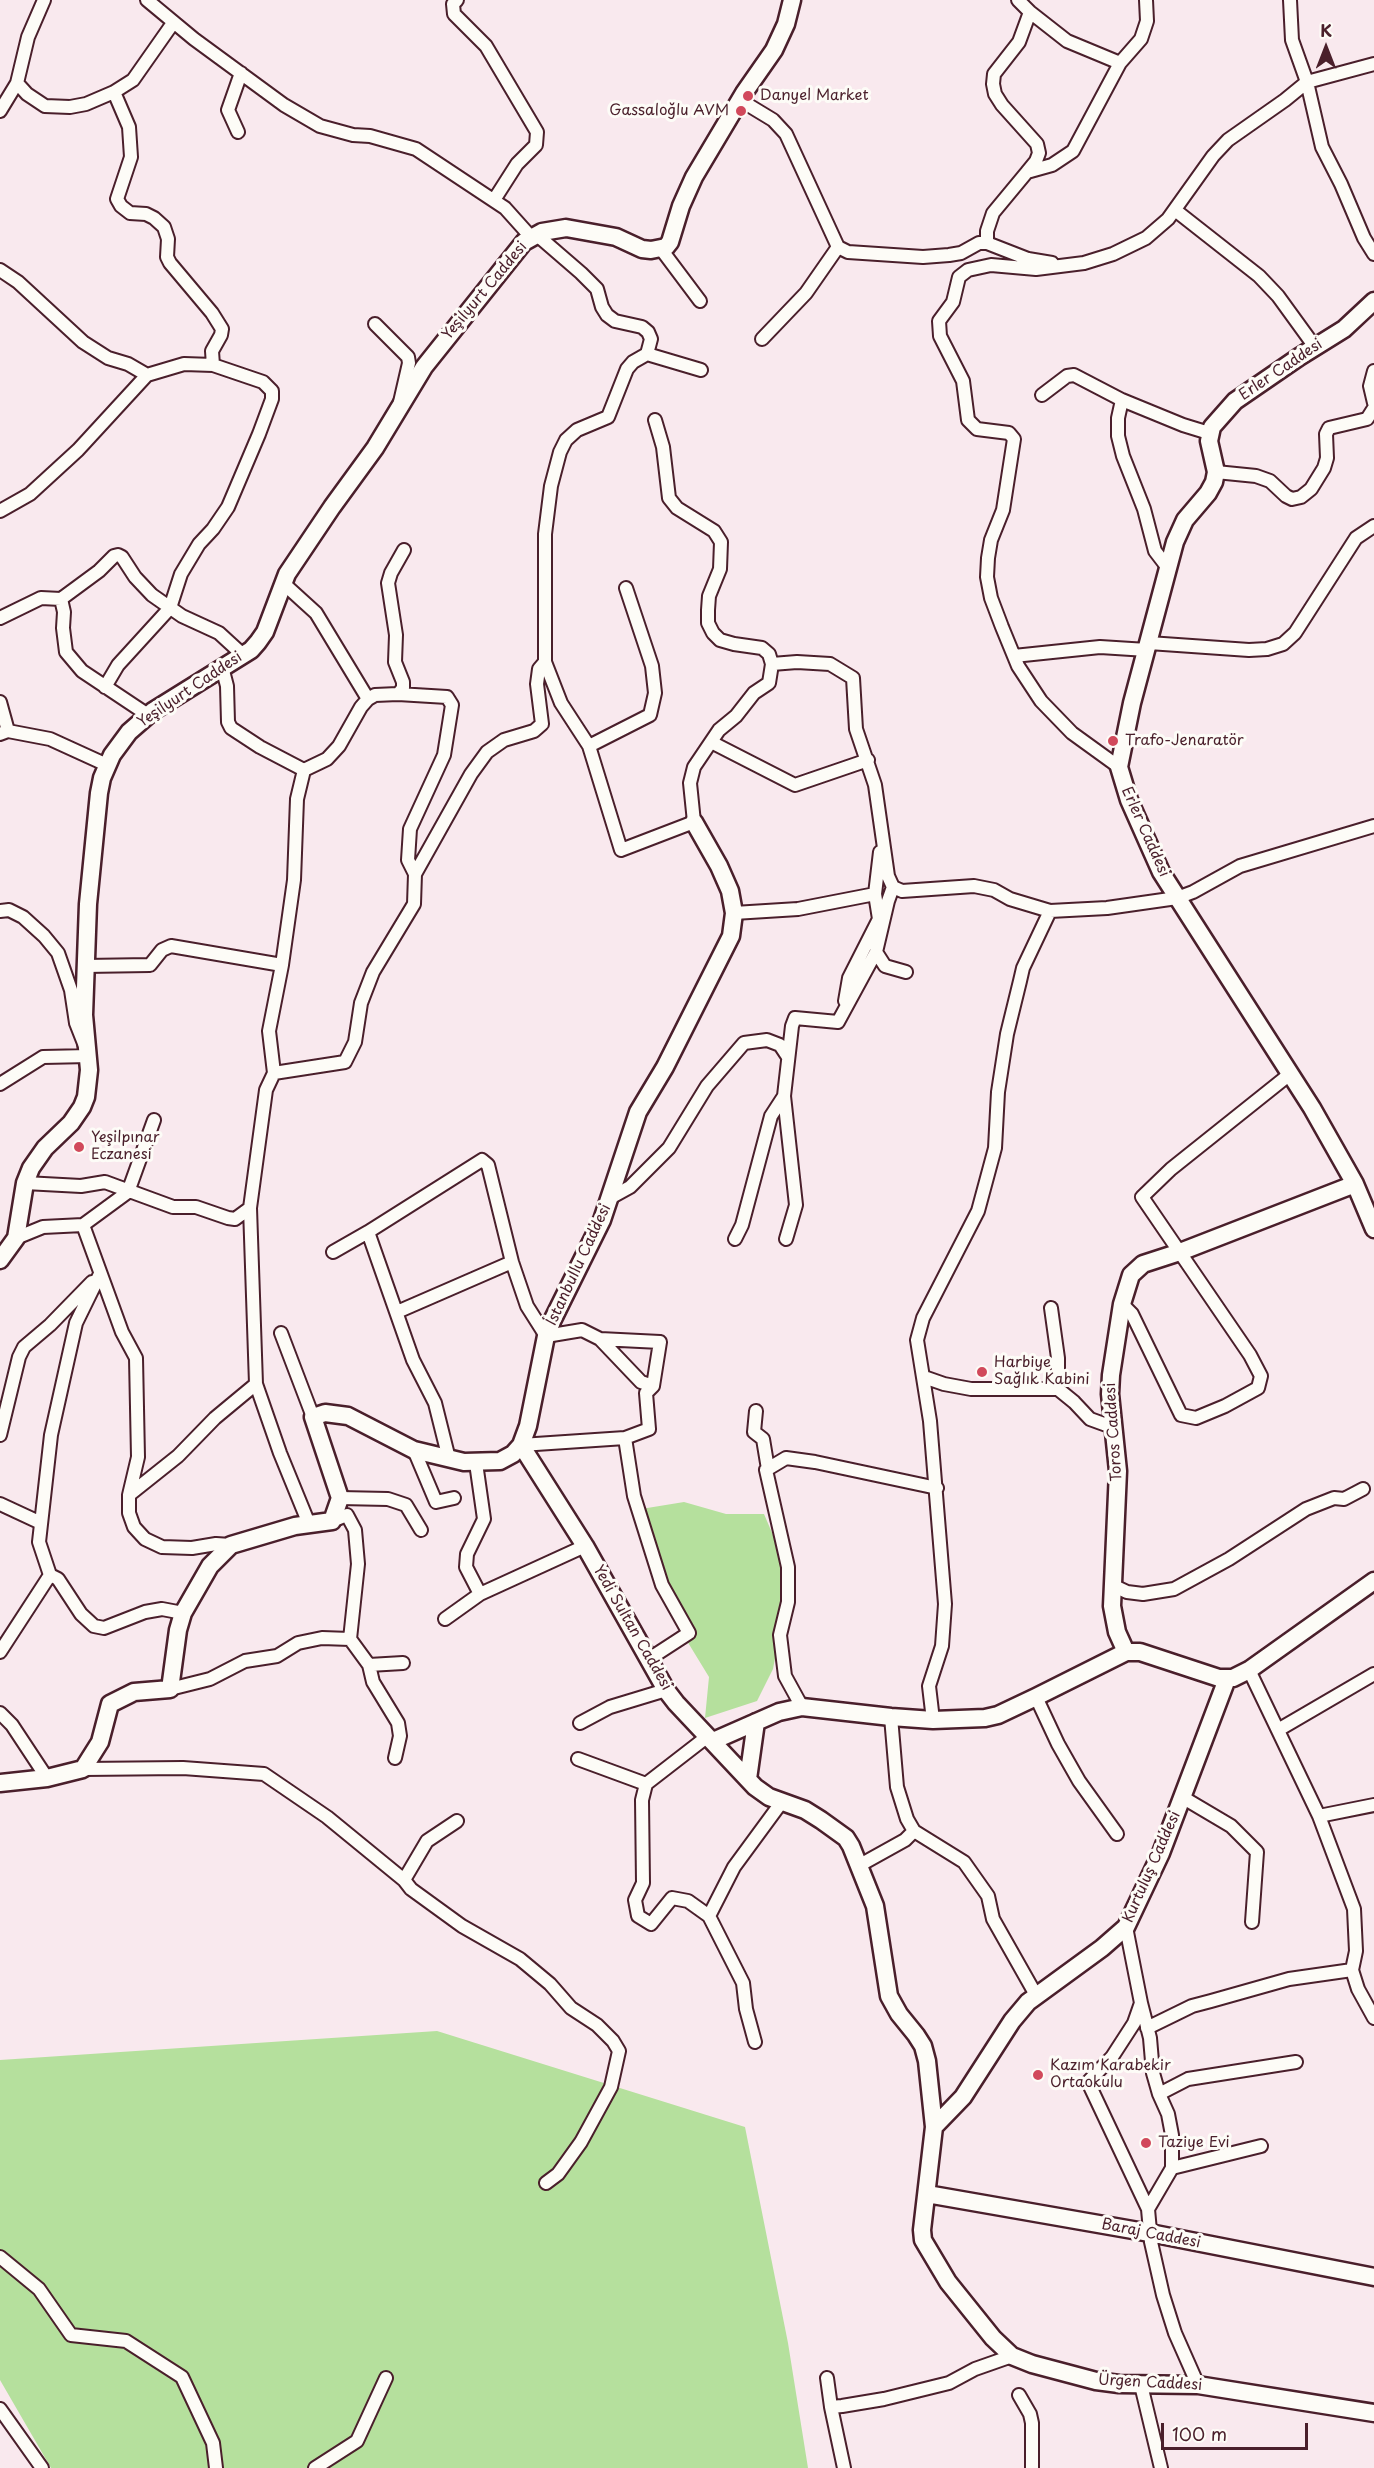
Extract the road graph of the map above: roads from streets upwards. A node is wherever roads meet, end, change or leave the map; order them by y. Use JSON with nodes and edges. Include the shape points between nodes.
{"nodes":[{"id":1,"x":44,"y":0,"type":"edge"},
{"id":2,"x":147,"y":0,"type":"edge"},
{"id":3,"x":457,"y":0,"type":"edge"},
{"id":4,"x":792,"y":0,"type":"edge"},
{"id":5,"x":1018,"y":0,"type":"edge"},
{"id":6,"x":1146,"y":0,"type":"edge"},
{"id":7,"x":1290,"y":0,"type":"edge"},
{"id":8,"x":1030,"y":12,"type":"junction"},
{"id":9,"x":173,"y":23,"type":"junction"},
{"id":10,"x":1120,"y":63,"type":"junction"},
{"id":11,"x":1374,"y":64,"type":"edge"},
{"id":12,"x":241,"y":73,"type":"junction"},
{"id":13,"x":1307,"y":82,"type":"junction"},
{"id":14,"x":17,"y":83,"type":"junction"},
{"id":15,"x":114,"y":92,"type":"junction"},
{"id":16,"x":740,"y":100,"type":"junction"},
{"id":17,"x":0,"y":111,"type":"edge"},
{"id":18,"x":238,"y":132,"type":"dead end"},
{"id":19,"x":1027,"y":172,"type":"junction"},
{"id":20,"x":494,"y":200,"type":"junction"},
{"id":21,"x":1174,"y":210,"type":"junction"},
{"id":22,"x":534,"y":236,"type":"junction"},
{"id":23,"x":987,"y":243,"type":"junction"},
{"id":24,"x":838,"y":247,"type":"junction"},
{"id":25,"x":661,"y":249,"type":"junction"},
{"id":26,"x":1374,"y":254,"type":"edge"},
{"id":27,"x":1059,"y":264,"type":"junction"},
{"id":28,"x":0,"y":270,"type":"edge"},
{"id":29,"x":700,"y":301,"type":"dead end"},
{"id":30,"x":1374,"y":301,"type":"edge"},
{"id":31,"x":375,"y":324,"type":"dead end"},
{"id":32,"x":762,"y":339,"type":"dead end"},
{"id":33,"x":1315,"y":347,"type":"junction"},
{"id":34,"x":647,"y":354,"type":"junction"},
{"id":35,"x":213,"y":365,"type":"junction"},
{"id":36,"x":701,"y":370,"type":"dead end"},
{"id":37,"x":1374,"y":371,"type":"edge"},
{"id":38,"x":147,"y":375,"type":"junction"},
{"id":39,"x":1042,"y":395,"type":"dead end"},
{"id":40,"x":1122,"y":400,"type":"junction"},
{"id":41,"x":1374,"y":403,"type":"edge"},
{"id":42,"x":399,"y":406,"type":"junction"},
{"id":43,"x":1374,"y":408,"type":"edge"},
{"id":44,"x":654,"y":420,"type":"dead end"},
{"id":45,"x":1209,"y":433,"type":"junction"},
{"id":46,"x":1216,"y":472,"type":"junction"},
{"id":47,"x":0,"y":511,"type":"edge"},
{"id":48,"x":1374,"y":526,"type":"edge"},
{"id":49,"x":404,"y":550,"type":"dead end"},
{"id":50,"x":1168,"y":568,"type":"junction"},
{"id":51,"x":283,"y":583,"type":"junction"},
{"id":52,"x":626,"y":588,"type":"dead end"},
{"id":53,"x":61,"y":599,"type":"junction"},
{"id":54,"x":170,"y":608,"type":"junction"},
{"id":55,"x":0,"y":618,"type":"edge"},
{"id":56,"x":1148,"y":646,"type":"junction"},
{"id":57,"x":243,"y":654,"type":"junction"},
{"id":58,"x":1014,"y":656,"type":"junction"},
{"id":59,"x":545,"y":662,"type":"junction"},
{"id":60,"x":772,"y":664,"type":"junction"},
{"id":61,"x":222,"y":667,"type":"junction"},
{"id":62,"x":105,"y":687,"type":"junction"},
{"id":63,"x":398,"y":694,"type":"junction"},
{"id":64,"x":368,"y":699,"type":"junction"},
{"id":65,"x":0,"y":702,"type":"edge"},
{"id":66,"x":148,"y":715,"type":"junction"},
{"id":67,"x":4,"y":733,"type":"edge"},
{"id":68,"x":711,"y":742,"type":"junction"},
{"id":69,"x":589,"y":746,"type":"junction"},
{"id":70,"x":868,"y":760,"type":"junction"},
{"id":71,"x":107,"y":765,"type":"junction"},
{"id":72,"x":1119,"y":767,"type":"junction"},
{"id":73,"x":304,"y":770,"type":"junction"},
{"id":74,"x":694,"y":822,"type":"junction"},
{"id":75,"x":1374,"y":826,"type":"edge"},
{"id":76,"x":882,"y":830,"type":"junction"},
{"id":77,"x":415,"y":874,"type":"junction"},
{"id":78,"x":893,"y":887,"type":"junction"},
{"id":79,"x":875,"y":894,"type":"junction"},
{"id":80,"x":1177,"y":898,"type":"junction"},
{"id":81,"x":1050,"y":910,"type":"junction"},
{"id":82,"x":0,"y":911,"type":"edge"},
{"id":83,"x":734,"y":913,"type":"junction"},
{"id":84,"x":876,"y":952,"type":"junction"},
{"id":85,"x":282,"y":965,"type":"junction"},
{"id":86,"x":85,"y":966,"type":"junction"},
{"id":87,"x":906,"y":972,"type":"dead end"},
{"id":88,"x":843,"y":1011,"type":"junction"},
{"id":89,"x":791,"y":1028,"type":"junction"},
{"id":90,"x":767,"y":1040,"type":"junction"},
{"id":91,"x":89,"y":1056,"type":"junction"},
{"id":92,"x":788,"y":1058,"type":"junction"},
{"id":93,"x":274,"y":1073,"type":"junction"},
{"id":94,"x":1290,"y":1074,"type":"junction"},
{"id":95,"x":0,"y":1084,"type":"edge"},
{"id":96,"x":784,"y":1096,"type":"junction"},
{"id":97,"x":154,"y":1120,"type":"dead end"},
{"id":98,"x":25,"y":1183,"type":"junction"},
{"id":99,"x":1355,"y":1185,"type":"junction"},
{"id":100,"x":128,"y":1192,"type":"junction"},
{"id":101,"x":610,"y":1198,"type":"junction"},
{"id":102,"x":250,"y":1208,"type":"junction"},
{"id":103,"x":83,"y":1225,"type":"junction"},
{"id":104,"x":1374,"y":1229,"type":"edge"},
{"id":105,"x":368,"y":1232,"type":"junction"},
{"id":106,"x":16,"y":1238,"type":"junction"},
{"id":107,"x":735,"y":1239,"type":"dead end"},
{"id":108,"x":786,"y":1239,"type":"dead end"},
{"id":109,"x":333,"y":1252,"type":"dead end"},
{"id":110,"x":1180,"y":1252,"type":"junction"},
{"id":111,"x":0,"y":1260,"type":"edge"},
{"id":112,"x":96,"y":1260,"type":"junction"},
{"id":113,"x":512,"y":1262,"type":"junction"},
{"id":114,"x":100,"y":1274,"type":"junction"},
{"id":115,"x":1122,"y":1304,"type":"junction"},
{"id":116,"x":1051,"y":1308,"type":"dead end"},
{"id":117,"x":397,"y":1312,"type":"junction"},
{"id":118,"x":281,"y":1333,"type":"dead end"},
{"id":119,"x":546,"y":1336,"type":"junction"},
{"id":120,"x":600,"y":1339,"type":"junction"},
{"id":121,"x":924,"y":1377,"type":"junction"},
{"id":122,"x":256,"y":1384,"type":"junction"},
{"id":123,"x":653,"y":1386,"type":"junction"},
{"id":124,"x":1058,"y":1389,"type":"junction"},
{"id":125,"x":756,"y":1411,"type":"dead end"},
{"id":126,"x":313,"y":1417,"type":"junction"},
{"id":127,"x":1112,"y":1427,"type":"junction"},
{"id":128,"x":0,"y":1435,"type":"edge"},
{"id":129,"x":625,"y":1438,"type":"junction"},
{"id":130,"x":521,"y":1445,"type":"junction"},
{"id":131,"x":414,"y":1450,"type":"junction"},
{"id":132,"x":449,"y":1459,"type":"junction"},
{"id":133,"x":476,"y":1463,"type":"junction"},
{"id":134,"x":768,"y":1469,"type":"junction"},
{"id":135,"x":937,"y":1488,"type":"junction"},
{"id":136,"x":1363,"y":1489,"type":"dead end"},
{"id":137,"x":129,"y":1495,"type":"junction"},
{"id":138,"x":340,"y":1498,"type":"junction"},
{"id":139,"x":454,"y":1498,"type":"dead end"},
{"id":140,"x":0,"y":1504,"type":"edge"},
{"id":141,"x":332,"y":1521,"type":"junction"},
{"id":142,"x":41,"y":1524,"type":"junction"},
{"id":143,"x":309,"y":1524,"type":"junction"},
{"id":144,"x":421,"y":1530,"type":"dead end"},
{"id":145,"x":231,"y":1545,"type":"junction"},
{"id":146,"x":585,"y":1546,"type":"junction"},
{"id":147,"x":50,"y":1575,"type":"junction"},
{"id":148,"x":1374,"y":1581,"type":"edge"},
{"id":149,"x":1112,"y":1585,"type":"junction"},
{"id":150,"x":480,"y":1594,"type":"junction"},
{"id":151,"x":183,"y":1613,"type":"junction"},
{"id":152,"x":445,"y":1619,"type":"dead end"},
{"id":153,"x":350,"y":1639,"type":"junction"},
{"id":154,"x":0,"y":1652,"type":"edge"},
{"id":155,"x":1126,"y":1652,"type":"junction"},
{"id":156,"x":649,"y":1659,"type":"junction"},
{"id":157,"x":403,"y":1663,"type":"dead end"},
{"id":158,"x":369,"y":1665,"type":"junction"},
{"id":159,"x":1249,"y":1670,"type":"junction"},
{"id":160,"x":1374,"y":1674,"type":"edge"},
{"id":161,"x":1227,"y":1679,"type":"junction"},
{"id":162,"x":170,"y":1689,"type":"junction"},
{"id":163,"x":666,"y":1690,"type":"junction"},
{"id":164,"x":1036,"y":1697,"type":"junction"},
{"id":165,"x":802,"y":1707,"type":"junction"},
{"id":166,"x":0,"y":1713,"type":"edge"},
{"id":167,"x":891,"y":1717,"type":"junction"},
{"id":168,"x":933,"y":1720,"type":"junction"},
{"id":169,"x":756,"y":1722,"type":"junction"},
{"id":170,"x":580,"y":1723,"type":"dead end"},
{"id":171,"x":1278,"y":1730,"type":"junction"},
{"id":172,"x":711,"y":1738,"type":"junction"},
{"id":173,"x":395,"y":1758,"type":"dead end"},
{"id":174,"x":578,"y":1759,"type":"dead end"},
{"id":175,"x":83,"y":1769,"type":"junction"},
{"id":176,"x":47,"y":1778,"type":"junction"},
{"id":177,"x":748,"y":1779,"type":"junction"},
{"id":178,"x":0,"y":1783,"type":"edge"},
{"id":179,"x":646,"y":1784,"type":"junction"},
{"id":180,"x":1182,"y":1797,"type":"junction"},
{"id":181,"x":782,"y":1803,"type":"junction"},
{"id":182,"x":1374,"y":1805,"type":"edge"},
{"id":183,"x":1319,"y":1816,"type":"junction"},
{"id":184,"x":457,"y":1821,"type":"dead end"},
{"id":185,"x":914,"y":1831,"type":"junction"},
{"id":186,"x":1118,"y":1834,"type":"dead end"},
{"id":187,"x":860,"y":1865,"type":"junction"},
{"id":188,"x":404,"y":1880,"type":"junction"},
{"id":189,"x":709,"y":1916,"type":"junction"},
{"id":190,"x":1252,"y":1922,"type":"dead end"},
{"id":191,"x":1126,"y":1927,"type":"junction"},
{"id":192,"x":1352,"y":1970,"type":"junction"},
{"id":193,"x":1036,"y":1995,"type":"junction"},
{"id":194,"x":1141,"y":2003,"type":"junction"},
{"id":195,"x":1374,"y":2018,"type":"edge"},
{"id":196,"x":1147,"y":2028,"type":"junction"},
{"id":197,"x":755,"y":2042,"type":"dead end"},
{"id":198,"x":1296,"y":2062,"type":"dead end"},
{"id":199,"x":1159,"y":2094,"type":"junction"},
{"id":200,"x":934,"y":2127,"type":"junction"},
{"id":201,"x":1261,"y":2146,"type":"dead end"},
{"id":202,"x":1172,"y":2168,"type":"junction"},
{"id":203,"x":546,"y":2183,"type":"dead end"},
{"id":204,"x":927,"y":2194,"type":"junction"},
{"id":205,"x":1148,"y":2209,"type":"junction"},
{"id":206,"x":1150,"y":2233,"type":"junction"},
{"id":207,"x":0,"y":2257,"type":"edge"},
{"id":208,"x":1374,"y":2277,"type":"edge"},
{"id":209,"x":1012,"y":2356,"type":"junction"},
{"id":210,"x":386,"y":2378,"type":"dead end"},
{"id":211,"x":827,"y":2378,"type":"dead end"},
{"id":212,"x":1141,"y":2385,"type":"junction"},
{"id":213,"x":1198,"y":2385,"type":"junction"},
{"id":214,"x":1019,"y":2395,"type":"dead end"},
{"id":215,"x":831,"y":2407,"type":"junction"},
{"id":216,"x":0,"y":2409,"type":"edge"},
{"id":217,"x":1374,"y":2413,"type":"edge"},
{"id":218,"x":42,"y":2468,"type":"edge"},
{"id":219,"x":216,"y":2468,"type":"edge"},
{"id":220,"x":315,"y":2468,"type":"edge"},
{"id":221,"x":844,"y":2468,"type":"edge"},
{"id":222,"x":1032,"y":2468,"type":"edge"},
{"id":223,"x":1161,"y":2468,"type":"edge"}],
"edges":[{"from":1,"to":14,"type":"street","via":[[28,37]]},
{"from":2,"to":9,"type":"street"},
{"from":3,"to":20,"type":"street","via":[[453,4],[454,14],[486,46],[537,132],[536,145],[517,164]]},
{"from":4,"to":16,"type":"street","via":[[774,50]]},
{"from":5,"to":8,"type":"street"},
{"from":6,"to":10,"type":"street","via":[[1147,21],[1141,39]]},
{"from":7,"to":13,"type":"street","via":[[1292,40]]},
{"from":8,"to":10,"type":"street","via":[[1067,41]]},
{"from":8,"to":19,"type":"street","via":[[1019,42],[994,74],[993,84],[1002,105],[1037,144],[1039,153]]},
{"from":9,"to":12,"type":"street"},
{"from":9,"to":15,"type":"street","via":[[133,80]]},
{"from":10,"to":19,"type":"street","via":[[1073,151],[1052,165]]},
{"from":11,"to":13,"type":"street"},
{"from":12,"to":18,"type":"street","via":[[228,110]]},
{"from":12,"to":20,"type":"street","via":[[320,126],[416,149]]},
{"from":13,"to":21,"type":"street","via":[[1228,140]]},
{"from":13,"to":26,"type":"street","via":[[1322,147]]},
{"from":14,"to":15,"type":"street","via":[[45,106],[86,104]]},
{"from":14,"to":17,"type":"street"},
{"from":15,"to":35,"type":"street","via":[[129,127],[130,148],[127,172],[117,199],[130,213],[146,214],[164,227],[170,263],[219,323],[221,334],[212,351]]},
{"from":16,"to":24,"type":"street","via":[[773,120],[786,134]]},
{"from":16,"to":25,"type":"street","via":[[686,194],[670,243]]},
{"from":19,"to":23,"type":"street","via":[[993,213]]},
{"from":20,"to":22,"type":"street"},
{"from":21,"to":27,"type":"street","via":[[1152,232],[1129,247],[1084,263]]},
{"from":21,"to":33,"type":"street","via":[[1259,276]]},
{"from":22,"to":25,"type":"street","name":"Yeşilyurt Caddesi","via":[[566,228],[616,237],[642,249]]},
{"from":22,"to":34,"type":"street","via":[[589,281],[607,315],[648,332],[651,347]]},
{"from":22,"to":42,"type":"street","name":"Yeşilyurt Caddesi","via":[[516,251],[439,345]]},
{"from":23,"to":24,"type":"street","via":[[961,253],[923,257],[848,252]]},
{"from":23,"to":27,"type":"street","via":[[1028,259]]},
{"from":24,"to":32,"type":"street","via":[[806,293]]},
{"from":25,"to":29,"type":"street"},
{"from":27,"to":58,"type":"street","via":[[1036,269],[991,265],[968,270],[959,277],[953,302],[939,321],[939,336],[963,381],[968,420],[977,429],[1009,433],[1014,440],[1003,510],[991,540],[987,577],[991,598]]},
{"from":28,"to":38,"type":"street","via":[[83,342]]},
{"from":30,"to":33,"type":"street","name":"Erler Caddesi","via":[[1350,325]]},
{"from":31,"to":42,"type":"street","via":[[410,363]]},
{"from":33,"to":45,"type":"street","name":"Erler Caddesi","via":[[1235,401]]},
{"from":34,"to":36,"type":"street"},
{"from":34,"to":59,"type":"street","via":[[627,369],[608,417],[576,430],[556,465],[545,534]]},
{"from":35,"to":38,"type":"street","via":[[184,364]]},
{"from":35,"to":54,"type":"street","via":[[263,382],[272,391],[272,399],[235,494],[181,573]]},
{"from":37,"to":41,"type":"street","via":[[1370,386]]},
{"from":38,"to":47,"type":"street","via":[[78,450],[30,494]]},
{"from":39,"to":40,"type":"street","via":[[1063,378],[1074,375]]},
{"from":40,"to":45,"type":"street"},
{"from":40,"to":50,"type":"street","via":[[1118,436],[1123,456],[1155,551]]},
{"from":42,"to":51,"type":"street","name":"Yeşilyurt Caddesi"},
{"from":43,"to":46,"type":"street","via":[[1367,419],[1329,428],[1324,468],[1301,497],[1292,499],[1270,481],[1256,476]]},
{"from":44,"to":60,"type":"street","via":[[663,447],[669,498],[677,508],[714,531],[721,542],[720,569],[709,596],[708,623],[712,633],[720,640],[762,648]]},
{"from":45,"to":46,"type":"street"},
{"from":46,"to":50,"type":"street","name":"Erler Caddesi","via":[[1208,492],[1180,529]]},
{"from":48,"to":56,"type":"street","via":[[1356,538],[1295,633],[1282,644],[1267,650]]},
{"from":49,"to":63,"type":"street","via":[[388,584],[396,636],[395,662],[403,682]]},
{"from":50,"to":56,"type":"street","name":"Erler Caddesi"},
{"from":51,"to":57,"type":"street","name":"Yeşilyurt Caddesi","via":[[265,632]]},
{"from":51,"to":64,"type":"street","via":[[316,613]]},
{"from":52,"to":69,"type":"street","via":[[652,666],[656,693],[650,715]]},
{"from":53,"to":54,"type":"street","via":[[118,555],[152,595]]},
{"from":53,"to":55,"type":"street","via":[[41,598]]},
{"from":53,"to":62,"type":"street","via":[[66,652],[82,671]]},
{"from":54,"to":57,"type":"street","via":[[219,633]]},
{"from":54,"to":62,"type":"street","via":[[118,665]]},
{"from":56,"to":58,"type":"street"},
{"from":56,"to":72,"type":"street","name":"Erler Caddesi"},
{"from":57,"to":61,"type":"street","name":"Yeşilyurt Caddesi"},
{"from":58,"to":72,"type":"street","via":[[1024,677],[1072,733]]},
{"from":59,"to":69,"type":"street","via":[[561,703]]},
{"from":59,"to":77,"type":"street","via":[[539,669],[537,684],[542,724],[487,752]]},
{"from":60,"to":68,"type":"street","via":[[769,684],[754,693]]},
{"from":60,"to":70,"type":"street","via":[[830,664],[853,678],[856,729]]},
{"from":61,"to":66,"type":"street","name":"Yeşilyurt Caddesi"},
{"from":61,"to":73,"type":"street","via":[[231,728]]},
{"from":62,"to":66,"type":"street"},
{"from":63,"to":64,"type":"street"},
{"from":63,"to":77,"type":"street","via":[[447,697],[453,705],[444,755],[410,829],[408,860]]},
{"from":64,"to":73,"type":"street","via":[[339,746],[327,759]]},
{"from":65,"to":67,"type":"street"},
{"from":66,"to":71,"type":"street","name":"Yeşilyurt Caddesi","via":[[129,732]]},
{"from":67,"to":71,"type":"street","via":[[50,739]]},
{"from":68,"to":70,"type":"street","via":[[795,785]]},
{"from":68,"to":74,"type":"street","via":[[694,767],[690,783]]},
{"from":69,"to":74,"type":"street","via":[[621,850]]},
{"from":70,"to":76,"type":"street"},
{"from":71,"to":86,"type":"street","name":"Yeşilyurt Caddesi","via":[[97,810]]},
{"from":72,"to":80,"type":"street","name":"Erler Caddesi","via":[[1129,800]]},
{"from":73,"to":85,"type":"street","via":[[297,799],[294,880]]},
{"from":74,"to":83,"type":"street","name":"İstanbullu Caddesi","via":[[725,879]]},
{"from":75,"to":80,"type":"street","via":[[1240,866]]},
{"from":76,"to":78,"type":"street"},
{"from":76,"to":79,"type":"street"},
{"from":77,"to":93,"type":"street","via":[[414,904],[373,972],[361,1003],[355,1042],[345,1062]]},
{"from":78,"to":81,"type":"street","via":[[902,891],[974,886]]},
{"from":78,"to":84,"type":"street"},
{"from":79,"to":83,"type":"street","via":[[798,909]]},
{"from":79,"to":88,"type":"street","via":[[879,919],[849,978]]},
{"from":80,"to":81,"type":"street","via":[[1096,909]]},
{"from":80,"to":94,"type":"street","name":"Erler Caddesi"},
{"from":81,"to":121,"type":"street","via":[[1023,968],[998,1092],[995,1148],[978,1211],[923,1318],[917,1340]]},
{"from":82,"to":91,"type":"street","via":[[9,910],[23,917],[58,953]]},
{"from":83,"to":101,"type":"street","name":"İstanbullu Caddesi","via":[[728,946],[638,1112]]},
{"from":84,"to":87,"type":"street","via":[[885,966]]},
{"from":84,"to":88,"type":"street"},
{"from":85,"to":86,"type":"street","via":[[171,946],[150,964]]},
{"from":85,"to":93,"type":"street","via":[[269,1031]]},
{"from":86,"to":91,"type":"street","name":"Yeşilyurt Caddesi","via":[[84,1015]]},
{"from":88,"to":89,"type":"street","via":[[838,1022],[795,1018]]},
{"from":89,"to":90,"type":"street"},
{"from":89,"to":92,"type":"street"},
{"from":90,"to":92,"type":"street","via":[[780,1045]]},
{"from":90,"to":101,"type":"street","via":[[744,1043],[707,1086],[669,1148],[630,1187]]},
{"from":91,"to":95,"type":"street","via":[[43,1057]]},
{"from":91,"to":98,"type":"street","name":"Yeşilyurt Caddesi","via":[[88,1086],[82,1107],[38,1156]]},
{"from":92,"to":96,"type":"street"},
{"from":93,"to":102,"type":"street","via":[[266,1090]]},
{"from":94,"to":99,"type":"street","name":"Erler Caddesi"},
{"from":94,"to":110,"type":"street","via":[[1144,1193],[1147,1206]]},
{"from":96,"to":107,"type":"street","via":[[771,1116]]},
{"from":96,"to":108,"type":"street","via":[[796,1205]]},
{"from":97,"to":100,"type":"street"},
{"from":98,"to":100,"type":"street","via":[[81,1186],[105,1182]]},
{"from":98,"to":106,"type":"street","name":"Yeşilyurt Caddesi"},
{"from":99,"to":104,"type":"street","name":"Erler Caddesi"},
{"from":99,"to":110,"type":"street","name":"Toros Caddesi"},
{"from":100,"to":102,"type":"street","via":[[173,1207],[196,1207],[228,1218],[236,1219]]},
{"from":100,"to":103,"type":"street"},
{"from":101,"to":119,"type":"street","name":"İstanbullu Caddesi"},
{"from":102,"to":122,"type":"street"},
{"from":103,"to":106,"type":"street","via":[[43,1227]]},
{"from":103,"to":112,"type":"street"},
{"from":105,"to":109,"type":"street"},
{"from":105,"to":113,"type":"street","via":[[482,1160],[488,1165]]},
{"from":105,"to":117,"type":"street"},
{"from":106,"to":111,"type":"street","name":"Yeşilyurt Caddesi"},
{"from":110,"to":115,"type":"street","name":"Toros Caddesi","via":[[1137,1269],[1128,1282]]},
{"from":110,"to":115,"type":"street","via":[[1250,1355],[1261,1376],[1258,1389],[1196,1418],[1181,1415],[1132,1314]]},
{"from":112,"to":114,"type":"street"},
{"from":112,"to":137,"type":"street","via":[[136,1358],[138,1457]]},
{"from":113,"to":117,"type":"street"},
{"from":113,"to":119,"type":"street","via":[[527,1306]]},
{"from":114,"to":128,"type":"street","via":[[24,1347]]},
{"from":114,"to":142,"type":"street","via":[[76,1323],[51,1435]]},
{"from":115,"to":127,"type":"street","name":"Toros Caddesi","via":[[1110,1376]]},
{"from":116,"to":124,"type":"street"},
{"from":117,"to":132,"type":"street","via":[[413,1360],[435,1403]]},
{"from":118,"to":126,"type":"street"},
{"from":119,"to":120,"type":"street","via":[[582,1330]]},
{"from":119,"to":130,"type":"street","name":"İstanbullu Caddesi","via":[[534,1403]]},
{"from":120,"to":123,"type":"street","via":[[641,1382]]},
{"from":120,"to":123,"type":"street","via":[[660,1342]]},
{"from":121,"to":124,"type":"street","via":[[971,1389]]},
{"from":121,"to":135,"type":"street"},
{"from":122,"to":137,"type":"street"},
{"from":122,"to":143,"type":"street"},
{"from":123,"to":129,"type":"street","via":[[646,1393],[649,1429]]},
{"from":124,"to":127,"type":"street","via":[[1090,1419]]},
{"from":125,"to":134,"type":"street","via":[[754,1432],[763,1439]]},
{"from":126,"to":131,"type":"street","via":[[325,1413],[348,1416]]},
{"from":126,"to":138,"type":"street"},
{"from":127,"to":149,"type":"street","name":"Toros Caddesi","via":[[1118,1471]]},
{"from":129,"to":130,"type":"street"},
{"from":129,"to":156,"type":"street","via":[[634,1496],[662,1585],[689,1634]]},
{"from":130,"to":133,"type":"street","via":[[508,1458]]},
{"from":130,"to":146,"type":"street","name":"Yedi Sultan Caddesi"},
{"from":131,"to":132,"type":"street"},
{"from":131,"to":139,"type":"street","via":[[436,1502]]},
{"from":132,"to":133,"type":"street"},
{"from":133,"to":150,"type":"street","via":[[484,1519],[467,1554],[466,1567]]},
{"from":134,"to":135,"type":"street","via":[[786,1458],[815,1461]]},
{"from":134,"to":165,"type":"street","via":[[788,1567],[788,1602],[780,1635],[785,1676]]},
{"from":135,"to":168,"type":"street","via":[[945,1604],[942,1646],[930,1686]]},
{"from":136,"to":149,"type":"street","via":[[1344,1499],[1334,1498],[1306,1509],[1174,1589],[1143,1594]]},
{"from":137,"to":145,"type":"street","via":[[134,1527],[145,1539],[162,1547]]},
{"from":138,"to":141,"type":"street"},
{"from":138,"to":144,"type":"street","via":[[388,1499],[406,1505]]},
{"from":140,"to":142,"type":"street"},
{"from":141,"to":143,"type":"street"},
{"from":141,"to":153,"type":"street","via":[[347,1515],[355,1530],[358,1564]]},
{"from":142,"to":147,"type":"street","via":[[39,1542]]},
{"from":143,"to":145,"type":"street"},
{"from":145,"to":151,"type":"street","via":[[210,1566]]},
{"from":146,"to":150,"type":"street"},
{"from":146,"to":156,"type":"street","name":"Yedi Sultan Caddesi"},
{"from":147,"to":151,"type":"street","via":[[94,1626],[104,1628],[162,1609]]},
{"from":147,"to":154,"type":"street"},
{"from":148,"to":159,"type":"street"},
{"from":149,"to":155,"type":"street","name":"Toros Caddesi","via":[[1113,1617]]},
{"from":150,"to":152,"type":"street"},
{"from":151,"to":162,"type":"street"},
{"from":153,"to":158,"type":"street"},
{"from":153,"to":162,"type":"street","via":[[322,1638],[298,1643],[277,1656],[244,1661],[210,1678]]},
{"from":155,"to":161,"type":"street"},
{"from":155,"to":164,"type":"street"},
{"from":156,"to":163,"type":"street","name":"Yedi Sultan Caddesi"},
{"from":157,"to":158,"type":"street"},
{"from":158,"to":173,"type":"street","via":[[373,1682],[398,1723],[400,1736]]},
{"from":159,"to":161,"type":"street"},
{"from":159,"to":171,"type":"street"},
{"from":160,"to":171,"type":"street"},
{"from":161,"to":180,"type":"street","name":"Kurtuluş Caddesi"},
{"from":162,"to":175,"type":"street","via":[[134,1692],[111,1704],[100,1742]]},
{"from":163,"to":170,"type":"street","via":[[610,1707]]},
{"from":163,"to":172,"type":"street","name":"Yedi Sultan Caddesi"},
{"from":164,"to":168,"type":"street","via":[[992,1716]]},
{"from":164,"to":186,"type":"street","via":[[1079,1780]]},
{"from":165,"to":167,"type":"street"},
{"from":165,"to":169,"type":"street"},
{"from":166,"to":176,"type":"street"},
{"from":167,"to":168,"type":"street"},
{"from":167,"to":185,"type":"street","via":[[897,1787],[906,1819]]},
{"from":169,"to":172,"type":"street"},
{"from":169,"to":177,"type":"street"},
{"from":171,"to":183,"type":"street"},
{"from":172,"to":177,"type":"street","name":"Yedi Sultan Caddesi"},
{"from":172,"to":179,"type":"street"},
{"from":174,"to":179,"type":"street"},
{"from":175,"to":176,"type":"street"},
{"from":175,"to":188,"type":"street","via":[[183,1768],[264,1774],[327,1817]]},
{"from":176,"to":178,"type":"street"},
{"from":177,"to":181,"type":"street","name":"Yedi Sultan Caddesi"},
{"from":179,"to":189,"type":"street","via":[[642,1800],[643,1883],[635,1900],[638,1916],[651,1924],[672,1898],[688,1901]]},
{"from":180,"to":190,"type":"street","via":[[1231,1826],[1257,1852]]},
{"from":180,"to":191,"type":"street","name":"Kurtuluş Caddesi"},
{"from":181,"to":187,"type":"street","name":"Yedi Sultan Caddesi","via":[[805,1810],[846,1838]]},
{"from":181,"to":189,"type":"street","via":[[734,1867]]},
{"from":182,"to":183,"type":"street"},
{"from":183,"to":192,"type":"street","via":[[1354,1909],[1356,1952]]},
{"from":184,"to":188,"type":"street","via":[[428,1841]]},
{"from":185,"to":187,"type":"street"},
{"from":185,"to":193,"type":"street","via":[[964,1862],[988,1896],[993,1919]]},
{"from":187,"to":200,"type":"street","name":"Yedi Sultan Caddesi","via":[[879,1922],[890,1996],[923,2046]]},
{"from":188,"to":203,"type":"street","via":[[411,1890],[462,1926],[520,1959],[571,2008],[597,2025],[619,2051],[611,2087],[597,2115],[558,2174]]},
{"from":189,"to":197,"type":"street","via":[[743,1983]]},
{"from":191,"to":193,"type":"street","name":"Kurtuluş Caddesi"},
{"from":191,"to":194,"type":"street"},
{"from":192,"to":195,"type":"street"},
{"from":192,"to":196,"type":"street","via":[[1289,1979],[1192,2006]]},
{"from":193,"to":200,"type":"street","name":"Kurtuluş Caddesi","via":[[1012,2021],[963,2097]]},
{"from":194,"to":196,"type":"street"},
{"from":194,"to":205,"type":"street","via":[[1134,2023],[1088,2082]]},
{"from":196,"to":199,"type":"street"},
{"from":198,"to":199,"type":"street","via":[[1188,2079]]},
{"from":199,"to":202,"type":"street","via":[[1172,2135]]},
{"from":200,"to":204,"type":"street","name":"Yedi Sultan Caddesi"},
{"from":201,"to":202,"type":"street"},
{"from":202,"to":205,"type":"street"},
{"from":204,"to":206,"type":"street","name":"Baraj Caddesi"},
{"from":204,"to":209,"type":"street","name":"Ürgen Caddesi","via":[[922,2230],[928,2251],[948,2283]]},
{"from":205,"to":206,"type":"street"},
{"from":206,"to":208,"type":"street","name":"Baraj Caddesi"},
{"from":206,"to":213,"type":"street","via":[[1163,2295]]},
{"from":207,"to":219,"type":"street","via":[[39,2289],[71,2335],[126,2341],[182,2376],[213,2443]]},
{"from":209,"to":212,"type":"street","name":"Ürgen Caddesi","via":[[1096,2381]]},
{"from":209,"to":215,"type":"street","via":[[949,2383]]},
{"from":210,"to":220,"type":"street","via":[[357,2441]]},
{"from":211,"to":215,"type":"street"},
{"from":212,"to":213,"type":"street","name":"Ürgen Caddesi"},
{"from":212,"to":223,"type":"street"},
{"from":213,"to":217,"type":"street","name":"Ürgen Caddesi"},
{"from":214,"to":222,"type":"street","via":[[1032,2423]]},
{"from":215,"to":221,"type":"street"},
{"from":216,"to":218,"type":"street"}]}
